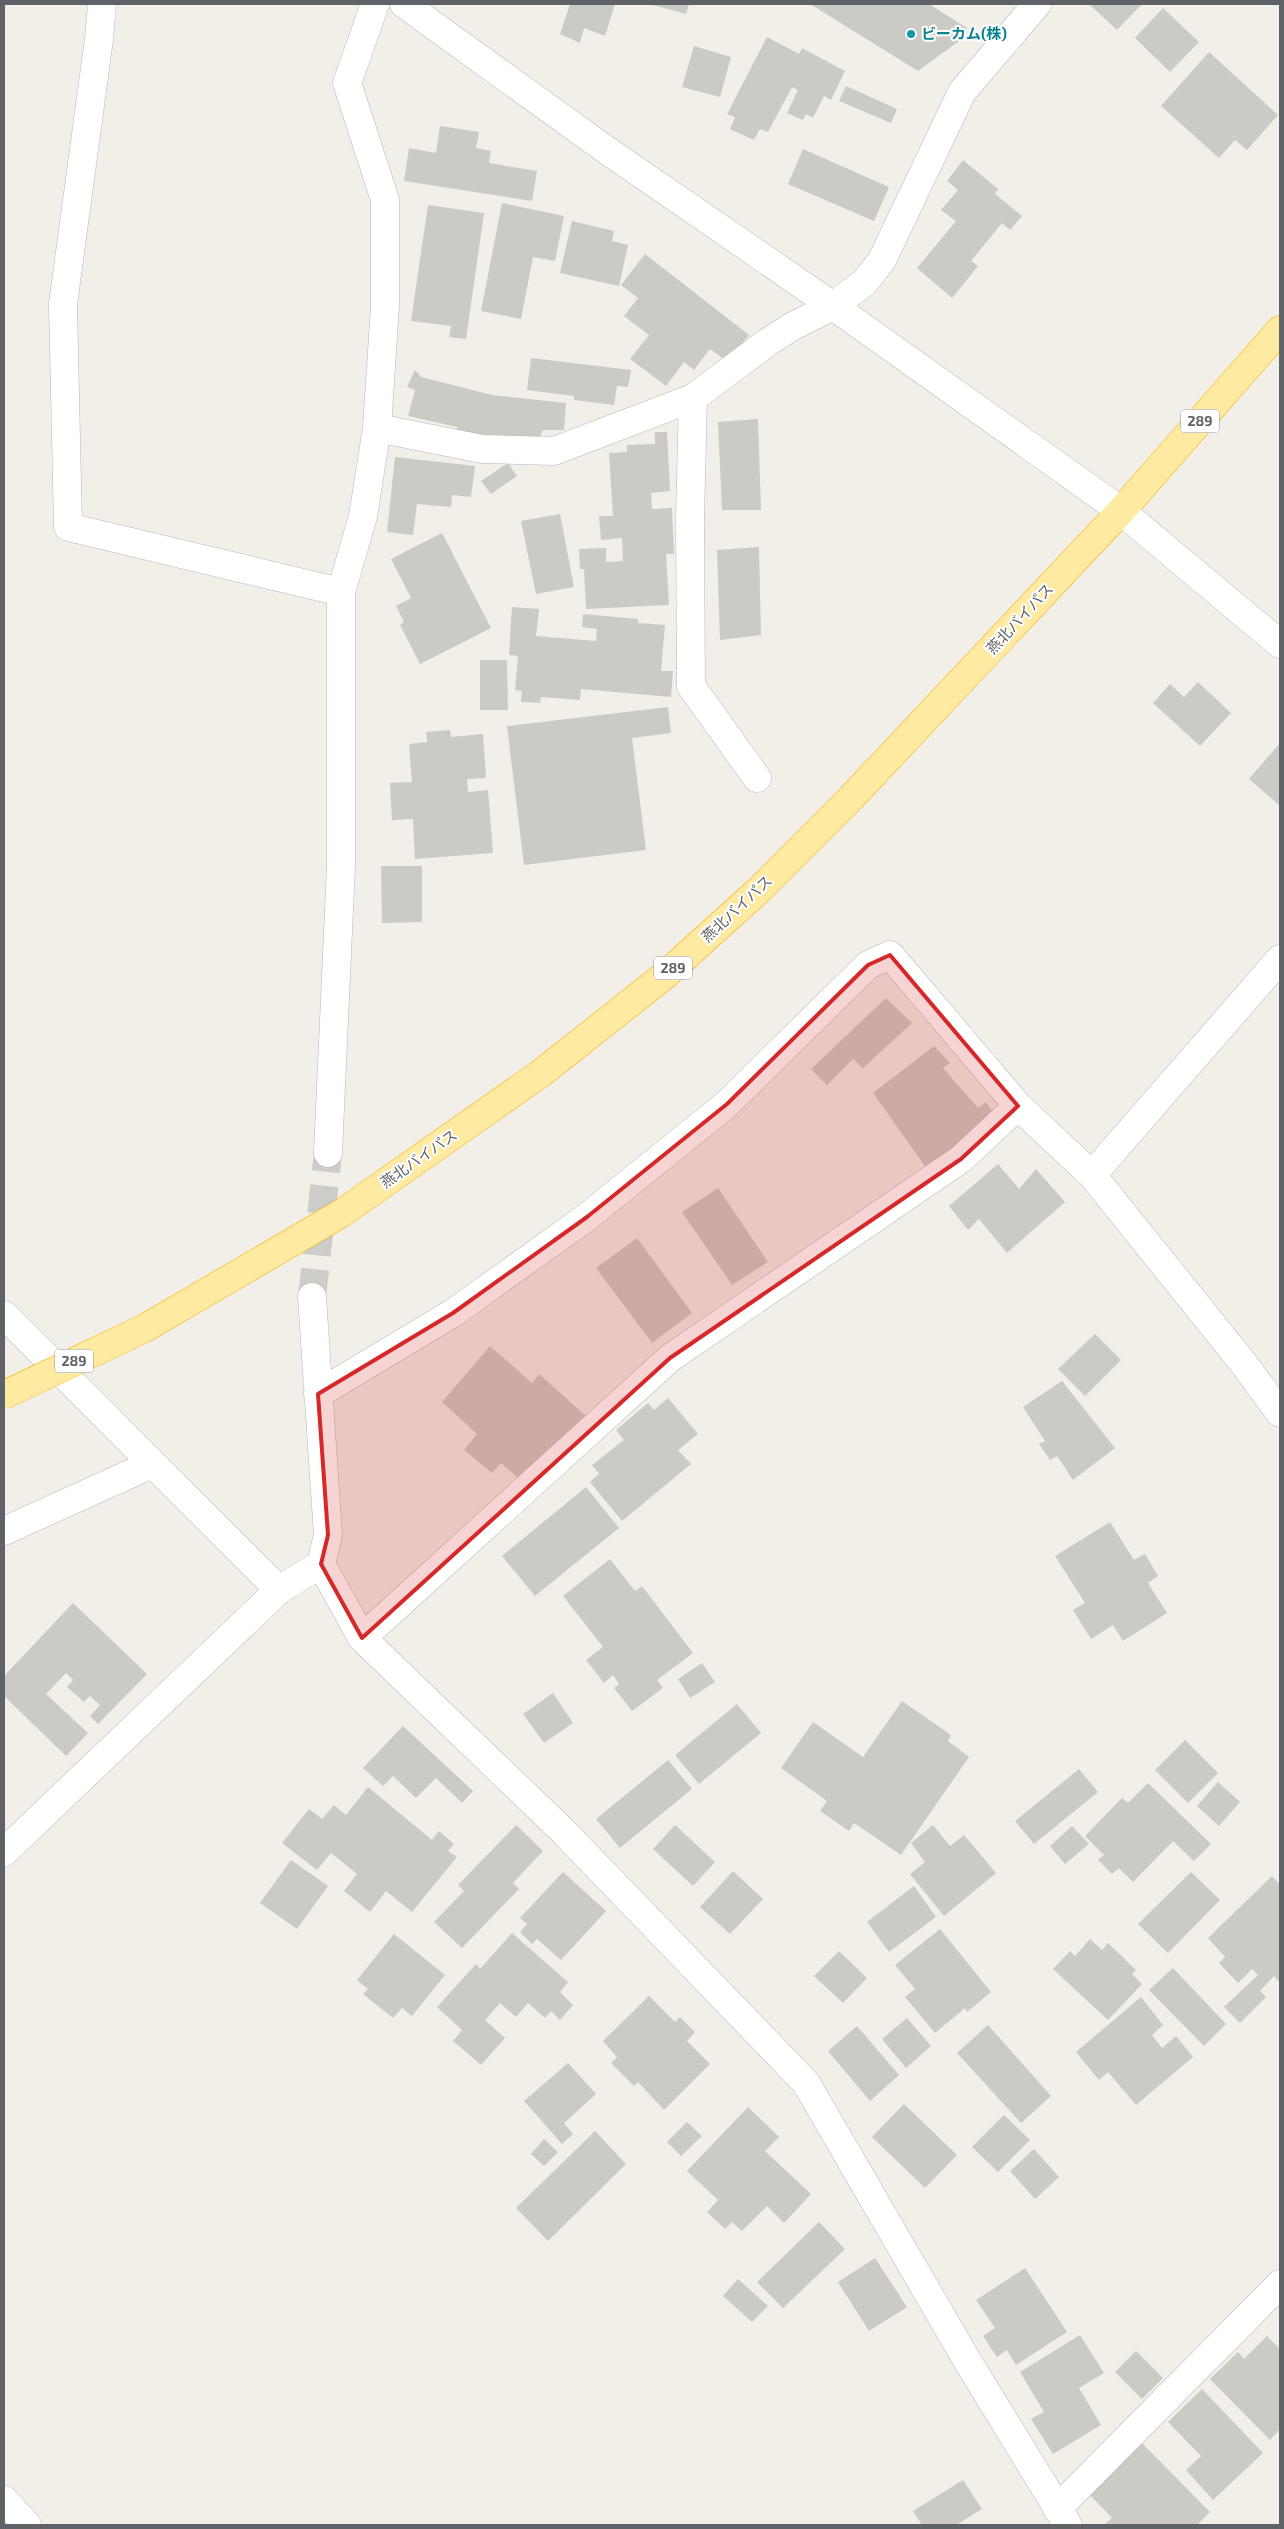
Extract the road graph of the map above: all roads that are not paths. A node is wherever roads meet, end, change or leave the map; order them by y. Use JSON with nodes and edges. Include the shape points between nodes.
{"nodes":[{"id":1,"x":102,"y":4,"type":"edge"},
{"id":2,"x":375,"y":4,"type":"edge"},
{"id":3,"x":404,"y":4,"type":"edge"},
{"id":4,"x":1037,"y":4,"type":"edge"},
{"id":5,"x":833,"y":306,"type":"junction"},
{"id":6,"x":1280,"y":330,"type":"edge"},
{"id":7,"x":693,"y":398,"type":"junction"},
{"id":8,"x":377,"y":428,"type":"junction"},
{"id":9,"x":1121,"y":511,"type":"junction"},
{"id":10,"x":341,"y":592,"type":"junction"},
{"id":11,"x":1280,"y":644,"type":"edge"},
{"id":12,"x":756,"y":778,"type":"dead end"},
{"id":13,"x":1280,"y":959,"type":"edge"},
{"id":14,"x":1018,"y":1106,"type":"junction"},
{"id":15,"x":328,"y":1154,"type":"tunnel mouth"},
{"id":16,"x":1092,"y":1175,"type":"junction"},
{"id":17,"x":312,"y":1297,"type":"tunnel mouth"},
{"id":18,"x":4,"y":1315,"type":"edge"},
{"id":19,"x":318,"y":1394,"type":"junction"},
{"id":20,"x":4,"y":1395,"type":"edge"},
{"id":21,"x":1280,"y":1413,"type":"edge"},
{"id":22,"x":152,"y":1464,"type":"junction"},
{"id":23,"x":4,"y":1531,"type":"edge"},
{"id":24,"x":321,"y":1564,"type":"junction"},
{"id":25,"x":279,"y":1590,"type":"junction"},
{"id":26,"x":362,"y":1638,"type":"junction"},
{"id":27,"x":4,"y":1852,"type":"edge"},
{"id":28,"x":1280,"y":2284,"type":"edge"},
{"id":29,"x":4,"y":2500,"type":"edge"},
{"id":30,"x":1063,"y":2517,"type":"edge"},
{"id":31,"x":27,"y":2525,"type":"edge"}],
"edges":[{"from":1,"to":10,"type":"street","via":[[63,304],[68,527]]},
{"from":2,"to":8,"type":"street","via":[[347,83],[385,200],[385,306]]},
{"from":3,"to":5,"type":"street","via":[[605,149]]},
{"from":4,"to":5,"type":"street","via":[[962,92],[882,260],[865,282]]},
{"from":5,"to":7,"type":"street","via":[[768,342]]},
{"from":5,"to":9,"type":"street"},
{"from":6,"to":9,"type":"highway","name":"燕北バイパス","number":"289"},
{"from":7,"to":8,"type":"street","via":[[554,451],[482,450]]},
{"from":7,"to":12,"type":"street","via":[[691,686]]},
{"from":8,"to":10,"type":"street","via":[[363,516]]},
{"from":9,"to":11,"type":"street"},
{"from":9,"to":20,"type":"highway","name":"燕北バイパス","number":"289","bridge":true,"via":[[815,834],[664,976],[540,1074],[350,1207],[145,1328]]},
{"from":10,"to":15,"type":"street","via":[[341,866]]},
{"from":13,"to":16,"type":"street"},
{"from":14,"to":16,"type":"street"},
{"from":14,"to":19,"type":"street","via":[[890,955],[868,965],[727,1104],[587,1218],[453,1313]]},
{"from":14,"to":26,"type":"street","via":[[961,1159],[670,1358]]},
{"from":16,"to":21,"type":"street"},
{"from":17,"to":19,"type":"street"},
{"from":18,"to":22,"type":"street"},
{"from":19,"to":24,"type":"street","via":[[328,1535]]},
{"from":22,"to":23,"type":"street"},
{"from":22,"to":25,"type":"street"},
{"from":24,"to":25,"type":"street"},
{"from":24,"to":26,"type":"street"},
{"from":25,"to":27,"type":"street"},
{"from":26,"to":30,"type":"street","via":[[563,1830],[806,2084],[968,2362]]},
{"from":28,"to":30,"type":"street"},
{"from":29,"to":31,"type":"street"}]}
